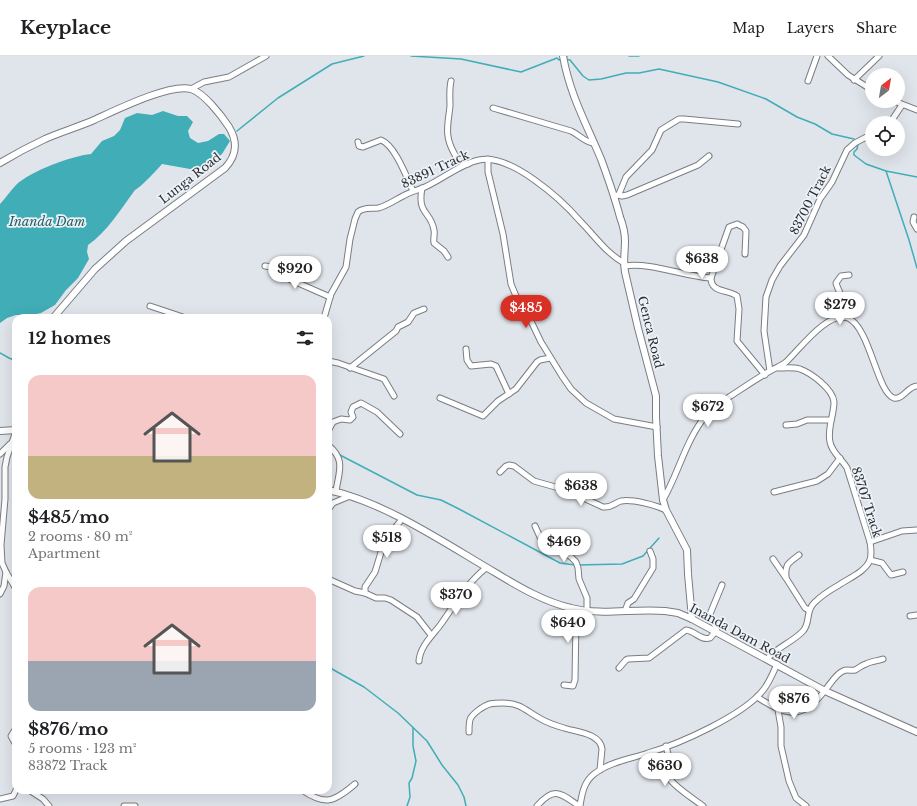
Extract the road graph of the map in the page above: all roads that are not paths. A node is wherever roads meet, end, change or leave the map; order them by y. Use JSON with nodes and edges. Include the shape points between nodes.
{"nodes":[{"id":1,"x":266,"y":56,"type":"edge"},
{"id":2,"x":563,"y":56,"type":"edge"},
{"id":3,"x":817,"y":56,"type":"edge"},
{"id":4,"x":828,"y":56,"type":"edge"},
{"id":5,"x":879,"y":56,"type":"edge"},
{"id":6,"x":854,"y":80,"type":"junction"},
{"id":7,"x":451,"y":81,"type":"dead end"},
{"id":8,"x":808,"y":81,"type":"dead end"},
{"id":9,"x":865,"y":86,"type":"edge"},
{"id":10,"x":191,"y":89,"type":"junction"},
{"id":11,"x":905,"y":106,"type":"edge"},
{"id":12,"x":493,"y":108,"type":"dead end"},
{"id":13,"x":917,"y":110,"type":"edge"},
{"id":14,"x":738,"y":124,"type":"dead end"},
{"id":15,"x":865,"y":138,"type":"edge"},
{"id":16,"x":358,"y":142,"type":"dead end"},
{"id":17,"x":593,"y":143,"type":"junction"},
{"id":18,"x":709,"y":156,"type":"dead end"},
{"id":19,"x":488,"y":159,"type":"junction"},
{"id":20,"x":0,"y":163,"type":"edge"},
{"id":21,"x":471,"y":163,"type":"junction"},
{"id":22,"x":422,"y":188,"type":"junction"},
{"id":23,"x":413,"y":191,"type":"junction"},
{"id":24,"x":616,"y":197,"type":"junction"},
{"id":25,"x":914,"y":217,"type":"dead end"},
{"id":26,"x":917,"y":229,"type":"edge"},
{"id":27,"x":745,"y":254,"type":"dead end"},
{"id":28,"x":448,"y":257,"type":"dead end"},
{"id":29,"x":624,"y":264,"type":"junction"},
{"id":30,"x":265,"y":266,"type":"dead end"},
{"id":31,"x":849,"y":275,"type":"dead end"},
{"id":32,"x":711,"y":278,"type":"junction"},
{"id":33,"x":330,"y":297,"type":"junction"},
{"id":34,"x":150,"y":306,"type":"dead end"},
{"id":35,"x":424,"y":309,"type":"dead end"},
{"id":36,"x":56,"y":314,"type":"edge"},
{"id":37,"x":174,"y":314,"type":"edge"},
{"id":38,"x":325,"y":314,"type":"edge"},
{"id":39,"x":844,"y":317,"type":"junction"},
{"id":40,"x":466,"y":349,"type":"dead end"},
{"id":41,"x":550,"y":358,"type":"junction"},
{"id":42,"x":332,"y":362,"type":"edge"},
{"id":43,"x":350,"y":368,"type":"junction"},
{"id":44,"x":777,"y":368,"type":"junction"},
{"id":45,"x":770,"y":371,"type":"junction"},
{"id":46,"x":765,"y":375,"type":"junction"},
{"id":47,"x":917,"y":386,"type":"edge"},
{"id":48,"x":509,"y":394,"type":"junction"},
{"id":49,"x":394,"y":396,"type":"dead end"},
{"id":50,"x":440,"y":398,"type":"dead end"},
{"id":51,"x":831,"y":420,"type":"junction"},
{"id":52,"x":332,"y":424,"type":"edge"},
{"id":53,"x":786,"y":425,"type":"dead end"},
{"id":54,"x":657,"y":427,"type":"junction"},
{"id":55,"x":400,"y":434,"type":"dead end"},
{"id":56,"x":12,"y":442,"type":"joint"},
{"id":57,"x":332,"y":450,"type":"edge"},
{"id":58,"x":0,"y":454,"type":"edge"},
{"id":59,"x":840,"y":458,"type":"junction"},
{"id":60,"x":500,"y":472,"type":"dead end"},
{"id":61,"x":332,"y":491,"type":"edge"},
{"id":62,"x":336,"y":492,"type":"junction"},
{"id":63,"x":774,"y":492,"type":"dead end"},
{"id":64,"x":350,"y":496,"type":"junction"},
{"id":65,"x":663,"y":500,"type":"junction"},
{"id":66,"x":332,"y":504,"type":"edge"},
{"id":67,"x":666,"y":510,"type":"junction"},
{"id":68,"x":402,"y":519,"type":"junction"},
{"id":69,"x":535,"y":526,"type":"dead end"},
{"id":70,"x":917,"y":530,"type":"edge"},
{"id":71,"x":870,"y":542,"type":"junction"},
{"id":72,"x":650,"y":551,"type":"dead end"},
{"id":73,"x":798,"y":555,"type":"dead end"},
{"id":74,"x":773,"y":559,"type":"dead end"},
{"id":75,"x":870,"y":560,"type":"junction"},
{"id":76,"x":486,"y":568,"type":"junction"},
{"id":77,"x":6,"y":572,"type":"junction"},
{"id":78,"x":903,"y":572,"type":"dead end"},
{"id":79,"x":786,"y":578,"type":"junction"},
{"id":80,"x":332,"y":581,"type":"edge"},
{"id":81,"x":12,"y":582,"type":"edge"},
{"id":82,"x":722,"y":585,"type":"dead end"},
{"id":83,"x":365,"y":592,"type":"junction"},
{"id":84,"x":0,"y":594,"type":"edge"},
{"id":85,"x":574,"y":609,"type":"junction"},
{"id":86,"x":808,"y":610,"type":"junction"},
{"id":87,"x":587,"y":611,"type":"junction"},
{"id":88,"x":625,"y":611,"type":"junction"},
{"id":89,"x":917,"y":615,"type":"edge"},
{"id":90,"x":910,"y":616,"type":"dead end"},
{"id":91,"x":692,"y":619,"type":"junction"},
{"id":92,"x":716,"y":631,"type":"junction"},
{"id":93,"x":431,"y":635,"type":"junction"},
{"id":94,"x":767,"y":659,"type":"junction"},
{"id":95,"x":884,"y":659,"type":"dead end"},
{"id":96,"x":419,"y":661,"type":"dead end"},
{"id":97,"x":777,"y":664,"type":"junction"},
{"id":98,"x":619,"y":668,"type":"dead end"},
{"id":99,"x":564,"y":685,"type":"dead end"},
{"id":100,"x":825,"y":691,"type":"junction"},
{"id":101,"x":757,"y":697,"type":"junction"},
{"id":102,"x":778,"y":710,"type":"junction"},
{"id":103,"x":469,"y":732,"type":"dead end"},
{"id":104,"x":917,"y":732,"type":"edge"},
{"id":105,"x":666,"y":746,"type":"junction"},
{"id":106,"x":600,"y":770,"type":"junction"},
{"id":107,"x":355,"y":784,"type":"dead end"},
{"id":108,"x":14,"y":794,"type":"edge"},
{"id":109,"x":35,"y":794,"type":"edge"},
{"id":110,"x":306,"y":794,"type":"edge"},
{"id":111,"x":0,"y":799,"type":"edge"},
{"id":112,"x":49,"y":806,"type":"edge"},
{"id":113,"x":124,"y":806,"type":"edge"},
{"id":114,"x":135,"y":806,"type":"edge"},
{"id":115,"x":537,"y":806,"type":"edge"},
{"id":116,"x":580,"y":806,"type":"edge"},
{"id":117,"x":703,"y":806,"type":"edge"},
{"id":118,"x":806,"y":806,"type":"edge"}],
"edges":[{"from":1,"to":10,"type":"street","via":[[229,77],[204,82]]},
{"from":2,"to":17,"type":"street","name":"Genca Road","via":[[572,92]]},
{"from":3,"to":8,"type":"street"},
{"from":4,"to":6,"type":"street"},
{"from":5,"to":6,"type":"street"},
{"from":6,"to":9,"type":"street"},
{"from":7,"to":21,"type":"street","via":[[448,141],[460,162]]},
{"from":10,"to":20,"type":"street","via":[[179,88],[130,104],[21,150]]},
{"from":10,"to":36,"type":"street","name":"Lunga Road","via":[[213,106],[232,132],[236,145],[233,157],[225,168],[126,242],[95,269]]},
{"from":11,"to":13,"type":"street"},
{"from":12,"to":17,"type":"street","via":[[571,131],[586,142]]},
{"from":14,"to":24,"type":"street","via":[[679,119],[661,130],[654,147],[626,177]]},
{"from":15,"to":45,"type":"street","name":"83700 Track","via":[[847,150],[804,235],[772,280],[766,297],[764,331]]},
{"from":16,"to":23,"type":"street","via":[[359,146],[363,147],[381,140],[385,142],[392,150]]},
{"from":17,"to":24,"type":"street","name":"Genca Road"},
{"from":18,"to":24,"type":"street","via":[[698,165],[627,195]]},
{"from":19,"to":21,"type":"street","name":"83891 Track"},
{"from":19,"to":29,"type":"street","name":"83891 Track","via":[[513,167],[542,186],[575,215],[608,252]]},
{"from":19,"to":41,"type":"street","via":[[488,172],[503,234],[511,284]]},
{"from":21,"to":22,"type":"street","name":"83891 Track"},
{"from":22,"to":23,"type":"street","name":"83891 Track"},
{"from":22,"to":28,"type":"street","via":[[420,203],[433,226],[434,243]]},
{"from":23,"to":33,"type":"street","name":"83891 Track","via":[[384,207],[358,212],[350,239],[346,267]]},
{"from":24,"to":29,"type":"street","name":"Genca Road","via":[[625,240]]},
{"from":25,"to":26,"type":"street","via":[[913,222]]},
{"from":27,"to":32,"type":"street","via":[[746,231],[737,224],[729,227]]},
{"from":29,"to":32,"type":"street"},
{"from":29,"to":54,"type":"street","name":"Genca Road","via":[[656,396]]},
{"from":30,"to":33,"type":"street","via":[[272,267],[288,279]]},
{"from":31,"to":39,"type":"street","via":[[841,276],[836,283],[845,303]]},
{"from":32,"to":46,"type":"street","via":[[713,287],[737,296],[737,341]]},
{"from":33,"to":38,"type":"street","name":"83891 Track"},
{"from":34,"to":37,"type":"street"},
{"from":35,"to":43,"type":"street","via":[[414,313],[408,322],[398,327]]},
{"from":39,"to":44,"type":"street","via":[[822,326]]},
{"from":39,"to":47,"type":"street","via":[[852,321],[862,335],[888,394],[898,398]]},
{"from":40,"to":48,"type":"street","via":[[467,360],[471,366],[496,366]]},
{"from":41,"to":48,"type":"street","via":[[537,362]]},
{"from":41,"to":54,"type":"street","via":[[571,389],[586,403],[614,420]]},
{"from":42,"to":43,"type":"street"},
{"from":43,"to":49,"type":"street","via":[[384,379]]},
{"from":44,"to":45,"type":"street"},
{"from":44,"to":51,"type":"street","name":"83707 Track","via":[[804,371],[817,379],[833,396]]},
{"from":45,"to":46,"type":"street"},
{"from":46,"to":65,"type":"street","via":[[707,414],[683,456]]},
{"from":48,"to":50,"type":"street","via":[[481,417]]},
{"from":51,"to":53,"type":"street","via":[[807,420]]},
{"from":51,"to":59,"type":"street","name":"83707 Track","via":[[830,442]]},
{"from":52,"to":55,"type":"street","via":[[350,420],[353,417],[353,407],[361,403],[377,412]]},
{"from":54,"to":65,"type":"street","name":"Genca Road"},
{"from":56,"to":58,"type":"street"},
{"from":56,"to":77,"type":"street","via":[[5,467],[1,531],[2,556]]},
{"from":57,"to":62,"type":"street","via":[[340,460]]},
{"from":59,"to":63,"type":"street","via":[[828,474],[818,480]]},
{"from":59,"to":71,"type":"street","name":"83707 Track","via":[[850,475]]},
{"from":60,"to":67,"type":"street","via":[[506,466],[514,466],[534,481],[566,490],[603,507],[623,501],[654,504]]},
{"from":61,"to":62,"type":"street","name":"Inanda Dam Road"},
{"from":62,"to":64,"type":"street","name":"Inanda Dam Road"},
{"from":64,"to":66,"type":"street"},
{"from":64,"to":68,"type":"street","name":"Inanda Dam Road"},
{"from":65,"to":67,"type":"street","name":"Genca Road"},
{"from":67,"to":91,"type":"street","name":"Genca Road","via":[[687,550]]},
{"from":68,"to":76,"type":"street","name":"Inanda Dam Road"},
{"from":68,"to":83,"type":"street","via":[[382,549]]},
{"from":69,"to":87,"type":"street","via":[[540,537],[571,557],[578,565],[579,579],[587,598]]},
{"from":70,"to":71,"type":"street","via":[[902,530]]},
{"from":71,"to":75,"type":"street","name":"83707 Track"},
{"from":72,"to":88,"type":"street","via":[[653,568]]},
{"from":73,"to":79,"type":"street","via":[[787,564]]},
{"from":74,"to":79,"type":"street"},
{"from":75,"to":78,"type":"street","via":[[882,563],[891,575]]},
{"from":75,"to":86,"type":"street","via":[[862,570],[815,602]]},
{"from":76,"to":85,"type":"street","name":"Inanda Dam Road","via":[[528,591]]},
{"from":76,"to":93,"type":"street","via":[[473,579]]},
{"from":77,"to":81,"type":"street"},
{"from":77,"to":84,"type":"street"},
{"from":79,"to":86,"type":"street"},
{"from":80,"to":83,"type":"street","via":[[355,591]]},
{"from":82,"to":92,"type":"street","via":[[710,614],[717,627]]},
{"from":83,"to":93,"type":"street","via":[[399,605],[417,617]]},
{"from":85,"to":87,"type":"street","name":"Inanda Dam Road"},
{"from":85,"to":99,"type":"street","via":[[575,680],[572,686]]},
{"from":86,"to":94,"type":"street","via":[[805,630]]},
{"from":87,"to":88,"type":"street","name":"Inanda Dam Road"},
{"from":88,"to":91,"type":"street","name":"Inanda Dam Road","via":[[665,611]]},
{"from":89,"to":90,"type":"street"},
{"from":91,"to":92,"type":"street","name":"Inanda Dam Road"},
{"from":92,"to":94,"type":"street","name":"Inanda Dam Road"},
{"from":92,"to":98,"type":"street","via":[[706,639],[686,630],[649,658],[628,659]]},
{"from":93,"to":96,"type":"street","via":[[420,654]]},
{"from":94,"to":97,"type":"street","name":"Inanda Dam Road"},
{"from":95,"to":100,"type":"street","via":[[866,663],[855,670],[843,671]]},
{"from":97,"to":100,"type":"street","name":"Inanda Dam Road"},
{"from":97,"to":101,"type":"street"},
{"from":100,"to":102,"type":"street","via":[[814,704],[802,711]]},
{"from":100,"to":104,"type":"street","name":"Inanda Dam Road"},
{"from":101,"to":102,"type":"street"},
{"from":101,"to":105,"type":"street","via":[[744,709]]},
{"from":102,"to":118,"type":"street","via":[[789,781],[796,798]]},
{"from":103,"to":106,"type":"street","via":[[470,718],[488,704],[516,704],[542,720],[568,730],[585,733],[596,739],[602,746]]},
{"from":105,"to":106,"type":"street"},
{"from":105,"to":117,"type":"street","via":[[668,754],[662,764],[665,773]]},
{"from":106,"to":116,"type":"street","via":[[585,784]]},
{"from":107,"to":110,"type":"street","via":[[327,804],[318,803]]},
{"from":108,"to":111,"type":"street"},
{"from":109,"to":112,"type":"street"},
{"from":113,"to":114,"type":"street"},
{"from":115,"to":116,"type":"street","via":[[555,793],[560,793]]}]}
